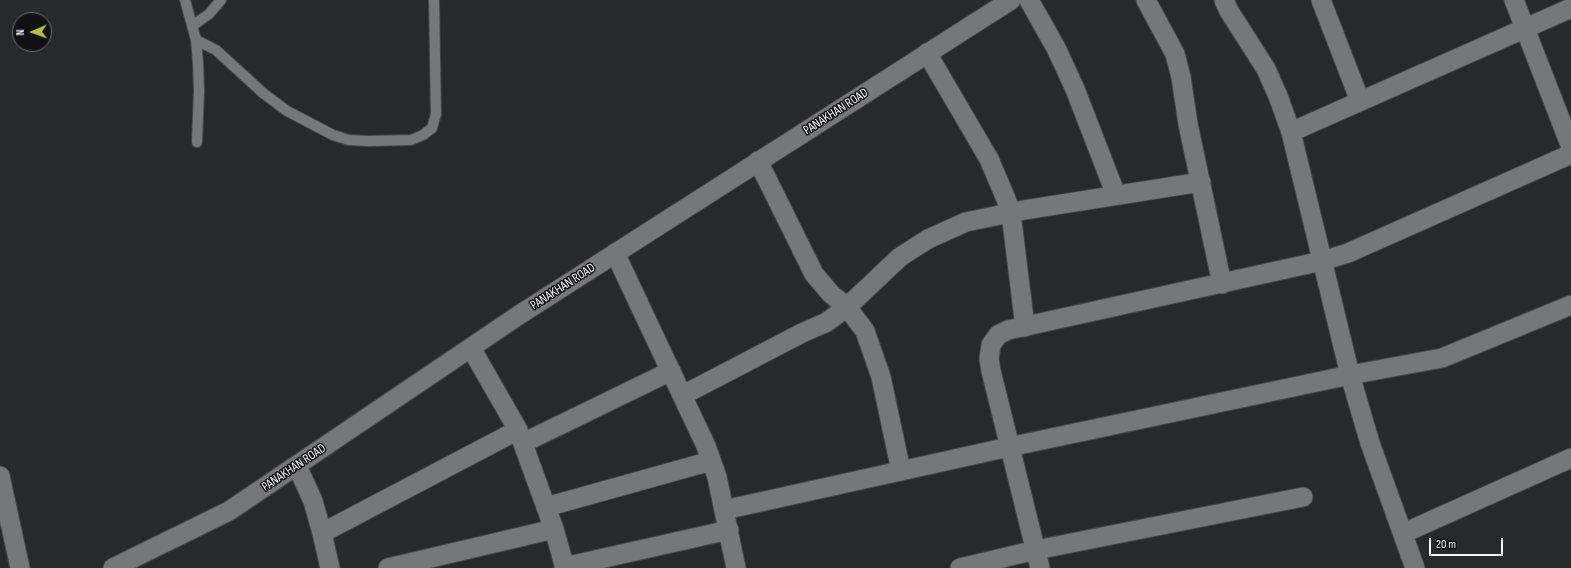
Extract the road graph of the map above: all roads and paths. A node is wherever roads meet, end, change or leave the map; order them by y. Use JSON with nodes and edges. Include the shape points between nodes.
{"nodes":[{"id":1,"x":185,"y":0,"type":"edge"},
{"id":2,"x":221,"y":0,"type":"edge"},
{"id":3,"x":434,"y":0,"type":"edge"},
{"id":4,"x":1011,"y":0,"type":"edge"},
{"id":5,"x":1029,"y":0,"type":"edge"},
{"id":6,"x":1146,"y":0,"type":"edge"},
{"id":7,"x":1224,"y":0,"type":"edge"},
{"id":8,"x":1321,"y":0,"type":"edge"},
{"id":9,"x":1514,"y":0,"type":"edge"},
{"id":10,"x":1571,"y":8,"type":"edge"},
{"id":11,"x":192,"y":26,"type":"junction"},
{"id":12,"x":1525,"y":28,"type":"junction"},
{"id":13,"x":196,"y":40,"type":"junction"},
{"id":14,"x":927,"y":53,"type":"junction"},
{"id":15,"x":1360,"y":101,"type":"junction"},
{"id":16,"x":1291,"y":132,"type":"junction"},
{"id":17,"x":198,"y":142,"type":"dead end"},
{"id":18,"x":1571,"y":147,"type":"edge"},
{"id":19,"x":1571,"y":154,"type":"edge"},
{"id":20,"x":758,"y":161,"type":"junction"},
{"id":21,"x":1201,"y":182,"type":"junction"},
{"id":22,"x":1116,"y":195,"type":"junction"},
{"id":23,"x":1011,"y":213,"type":"junction"},
{"id":24,"x":615,"y":253,"type":"junction"},
{"id":25,"x":1322,"y":261,"type":"junction"},
{"id":26,"x":1222,"y":284,"type":"junction"},
{"id":27,"x":1571,"y":305,"type":"edge"},
{"id":28,"x":847,"y":307,"type":"junction"},
{"id":29,"x":1025,"y":327,"type":"junction"},
{"id":30,"x":471,"y":348,"type":"junction"},
{"id":31,"x":671,"y":371,"type":"junction"},
{"id":32,"x":1350,"y":375,"type":"junction"},
{"id":33,"x":683,"y":395,"type":"junction"},
{"id":34,"x":521,"y":436,"type":"junction"},
{"id":35,"x":1009,"y":447,"type":"junction"},
{"id":36,"x":1571,"y":458,"type":"edge"},
{"id":37,"x":711,"y":461,"type":"junction"},
{"id":38,"x":296,"y":466,"type":"junction"},
{"id":39,"x":901,"y":471,"type":"junction"},
{"id":40,"x":0,"y":476,"type":"edge"},
{"id":41,"x":1303,"y":496,"type":"dead end"},
{"id":42,"x":546,"y":507,"type":"junction"},
{"id":43,"x":724,"y":510,"type":"junction"},
{"id":44,"x":554,"y":529,"type":"junction"},
{"id":45,"x":728,"y":530,"type":"junction"},
{"id":46,"x":322,"y":533,"type":"junction"},
{"id":47,"x":1404,"y":533,"type":"junction"},
{"id":48,"x":1038,"y":559,"type":"edge"},
{"id":49,"x":564,"y":567,"type":"edge"},
{"id":50,"x":20,"y":568,"type":"edge"},
{"id":51,"x":113,"y":568,"type":"edge"},
{"id":52,"x":330,"y":568,"type":"edge"},
{"id":53,"x":388,"y":568,"type":"edge"},
{"id":54,"x":736,"y":568,"type":"edge"},
{"id":55,"x":960,"y":568,"type":"edge"},
{"id":56,"x":1415,"y":568,"type":"edge"}],
"edges":[{"from":1,"to":11,"type":"lane"},
{"from":2,"to":11,"type":"lane","via":[[209,14]]},
{"from":3,"to":13,"type":"lane","via":[[436,114],[432,128],[411,140],[349,140],[320,130],[287,111],[216,50]]},
{"from":4,"to":14,"type":"street","name":"PANAKHAN ROAD"},
{"from":5,"to":22,"type":"street","via":[[1075,89]]},
{"from":6,"to":21,"type":"street","via":[[1175,54]]},
{"from":7,"to":16,"type":"street","via":[[1266,69]]},
{"from":8,"to":15,"type":"street"},
{"from":9,"to":12,"type":"street"},
{"from":10,"to":12,"type":"street"},
{"from":11,"to":13,"type":"lane"},
{"from":12,"to":15,"type":"street"},
{"from":12,"to":18,"type":"street"},
{"from":13,"to":17,"type":"lane"},
{"from":14,"to":20,"type":"street","name":"PANAKHAN ROAD"},
{"from":14,"to":23,"type":"street","via":[[989,159]]},
{"from":15,"to":16,"type":"street"},
{"from":16,"to":25,"type":"street"},
{"from":19,"to":25,"type":"street","via":[[1348,253]]},
{"from":20,"to":24,"type":"street","name":"PANAKHAN ROAD"},
{"from":20,"to":28,"type":"street","via":[[814,274],[831,294]]},
{"from":21,"to":22,"type":"street"},
{"from":21,"to":26,"type":"street"},
{"from":22,"to":23,"type":"street"},
{"from":23,"to":28,"type":"street","via":[[966,222],[928,239],[900,258]]},
{"from":23,"to":29,"type":"street"},
{"from":24,"to":30,"type":"street","name":"PANAKHAN ROAD"},
{"from":24,"to":31,"type":"street"},
{"from":25,"to":26,"type":"street"},
{"from":25,"to":32,"type":"street"},
{"from":26,"to":29,"type":"street"},
{"from":27,"to":32,"type":"street","via":[[1442,358]]},
{"from":28,"to":33,"type":"street","via":[[827,322]]},
{"from":28,"to":39,"type":"street","via":[[865,331],[873,352],[881,377]]},
{"from":29,"to":35,"type":"street","via":[[998,335],[992,345],[990,359]]},
{"from":30,"to":34,"type":"street"},
{"from":30,"to":38,"type":"street","name":"PANAKHAN ROAD"},
{"from":31,"to":33,"type":"street"},
{"from":31,"to":34,"type":"street"},
{"from":32,"to":35,"type":"street"},
{"from":32,"to":47,"type":"street","via":[[1370,444]]},
{"from":33,"to":37,"type":"street"},
{"from":34,"to":42,"type":"street"},
{"from":34,"to":46,"type":"street"},
{"from":35,"to":39,"type":"street"},
{"from":35,"to":48,"type":"street"},
{"from":36,"to":47,"type":"street"},
{"from":37,"to":42,"type":"street"},
{"from":37,"to":43,"type":"street"},
{"from":38,"to":46,"type":"street","via":[[313,501]]},
{"from":38,"to":51,"type":"street","name":"PANAKHAN ROAD","via":[[229,511]]},
{"from":39,"to":43,"type":"street"},
{"from":40,"to":50,"type":"street"},
{"from":41,"to":48,"type":"street"},
{"from":42,"to":44,"type":"street"},
{"from":43,"to":45,"type":"street"},
{"from":44,"to":49,"type":"street"},
{"from":44,"to":53,"type":"street"},
{"from":45,"to":49,"type":"street"},
{"from":45,"to":54,"type":"street"},
{"from":46,"to":52,"type":"street"},
{"from":47,"to":56,"type":"street"},
{"from":48,"to":55,"type":"street"}]}
